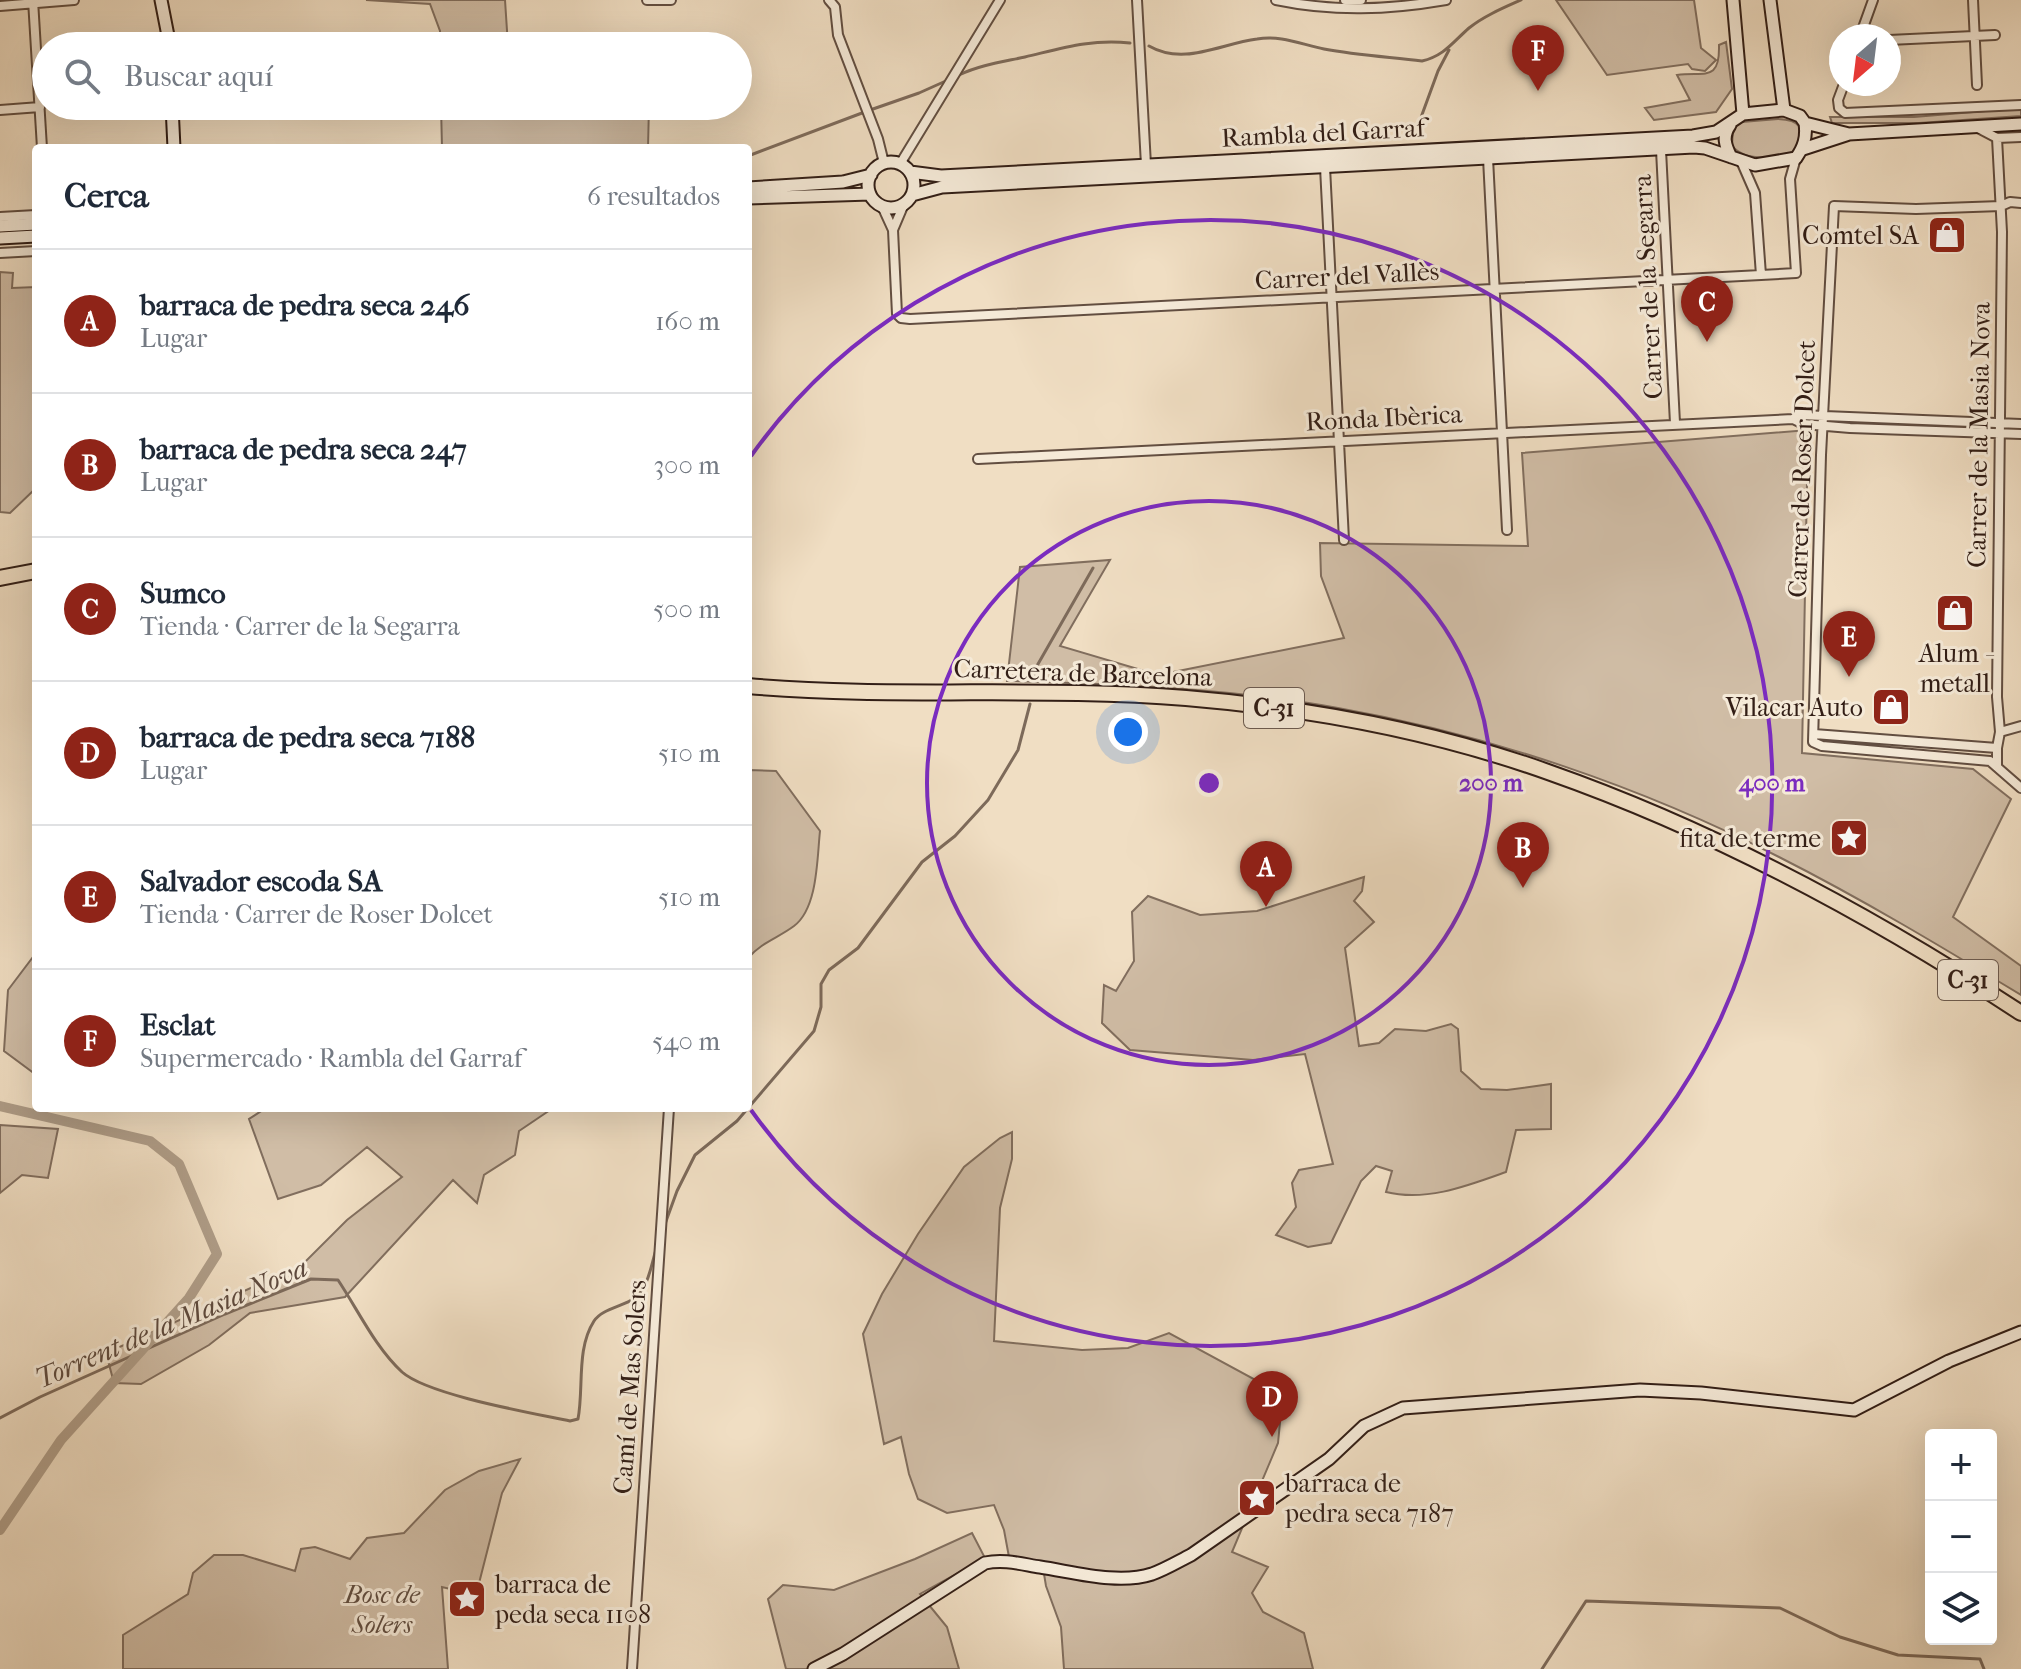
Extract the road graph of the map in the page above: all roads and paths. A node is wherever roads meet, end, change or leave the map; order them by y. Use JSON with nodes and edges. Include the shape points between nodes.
{"nodes":[{"id":1,"x":74,"y":0,"type":"edge"},
{"id":2,"x":161,"y":0,"type":"edge"},
{"id":3,"x":647,"y":0,"type":"edge"},
{"id":4,"x":671,"y":0,"type":"edge"},
{"id":5,"x":829,"y":0,"type":"edge"},
{"id":6,"x":1000,"y":0,"type":"edge"},
{"id":7,"x":1137,"y":0,"type":"edge"},
{"id":8,"x":1276,"y":0,"type":"edge"},
{"id":9,"x":1345,"y":0,"type":"edge"},
{"id":10,"x":1361,"y":0,"type":"edge"},
{"id":11,"x":1446,"y":0,"type":"edge"},
{"id":12,"x":1733,"y":0,"type":"edge"},
{"id":13,"x":1770,"y":0,"type":"edge"},
{"id":14,"x":1873,"y":0,"type":"edge"},
{"id":15,"x":1973,"y":0,"type":"edge"},
{"id":16,"x":33,"y":2,"type":"edge"},
{"id":17,"x":0,"y":6,"type":"edge"},
{"id":18,"x":1864,"y":24,"type":"edge"},
{"id":19,"x":35,"y":32,"type":"edge"},
{"id":20,"x":167,"y":32,"type":"edge"},
{"id":21,"x":1974,"y":35,"type":"junction"},
{"id":22,"x":1995,"y":35,"type":"dead end"},
{"id":23,"x":1901,"y":39,"type":"edge"},
{"id":24,"x":1977,"y":85,"type":"dead end"},
{"id":25,"x":1840,"y":96,"type":"edge"},
{"id":26,"x":2021,"y":105,"type":"edge"},
{"id":27,"x":32,"y":108,"type":"edge"},
{"id":28,"x":0,"y":110,"type":"edge"},
{"id":29,"x":1784,"y":110,"type":"junction"},
{"id":30,"x":1738,"y":116,"type":"junction"},
{"id":31,"x":41,"y":120,"type":"edge"},
{"id":32,"x":173,"y":120,"type":"edge"},
{"id":33,"x":1805,"y":123,"type":"junction"},
{"id":34,"x":2021,"y":124,"type":"edge"},
{"id":35,"x":1975,"y":127,"type":"junction"},
{"id":36,"x":1849,"y":134,"type":"junction"},
{"id":37,"x":2021,"y":137,"type":"edge"},
{"id":38,"x":1997,"y":138,"type":"junction"},
{"id":39,"x":42,"y":144,"type":"edge"},
{"id":40,"x":174,"y":144,"type":"edge"},
{"id":41,"x":1661,"y":150,"type":"junction"},
{"id":42,"x":1799,"y":153,"type":"junction"},
{"id":43,"x":1488,"y":158,"type":"junction"},
{"id":44,"x":1736,"y":159,"type":"junction"},
{"id":45,"x":884,"y":163,"type":"junction"},
{"id":46,"x":900,"y":164,"type":"junction"},
{"id":47,"x":1146,"y":165,"type":"junction"},
{"id":48,"x":1325,"y":167,"type":"junction"},
{"id":49,"x":910,"y":172,"type":"junction"},
{"id":50,"x":871,"y":175,"type":"junction"},
{"id":51,"x":752,"y":188,"type":"edge"},
{"id":52,"x":870,"y":194,"type":"junction"},
{"id":53,"x":752,"y":198,"type":"edge"},
{"id":54,"x":908,"y":199,"type":"junction"},
{"id":55,"x":2021,"y":203,"type":"edge"},
{"id":56,"x":882,"y":206,"type":"junction"},
{"id":57,"x":2001,"y":206,"type":"junction"},
{"id":58,"x":32,"y":215,"type":"edge"},
{"id":59,"x":0,"y":217,"type":"edge"},
{"id":60,"x":32,"y":224,"type":"edge"},
{"id":61,"x":0,"y":226,"type":"edge"},
{"id":62,"x":893,"y":230,"type":"junction"},
{"id":63,"x":32,"y":236,"type":"edge"},
{"id":64,"x":0,"y":238,"type":"edge"},
{"id":65,"x":32,"y":251,"type":"edge"},
{"id":66,"x":0,"y":253,"type":"edge"},
{"id":67,"x":1761,"y":275,"type":"junction"},
{"id":68,"x":1669,"y":279,"type":"junction"},
{"id":69,"x":1495,"y":289,"type":"junction"},
{"id":70,"x":1331,"y":296,"type":"junction"},
{"id":71,"x":1824,"y":421,"type":"junction"},
{"id":72,"x":1998,"y":422,"type":"junction"},
{"id":73,"x":1675,"y":423,"type":"junction"},
{"id":74,"x":2021,"y":424,"type":"edge"},
{"id":75,"x":1502,"y":431,"type":"junction"},
{"id":76,"x":1998,"y":433,"type":"junction"},
{"id":77,"x":2021,"y":434,"type":"edge"},
{"id":78,"x":1340,"y":441,"type":"junction"},
{"id":79,"x":978,"y":459,"type":"dead end"},
{"id":80,"x":1507,"y":530,"type":"dead end"},
{"id":81,"x":1344,"y":540,"type":"dead end"},
{"id":82,"x":32,"y":572,"type":"edge"},
{"id":83,"x":0,"y":578,"type":"edge"},
{"id":84,"x":752,"y":686,"type":"edge"},
{"id":85,"x":2021,"y":726,"type":"edge"},
{"id":86,"x":2000,"y":732,"type":"junction"},
{"id":87,"x":1814,"y":734,"type":"junction"},
{"id":88,"x":1997,"y":748,"type":"junction"},
{"id":89,"x":1997,"y":766,"type":"junction"},
{"id":90,"x":2021,"y":788,"type":"edge"},
{"id":91,"x":1916,"y":947,"type":"junction"},
{"id":92,"x":2021,"y":1013,"type":"edge"},
{"id":93,"x":2021,"y":1023,"type":"edge"},
{"id":94,"x":669,"y":1112,"type":"edge"},
{"id":95,"x":2021,"y":1332,"type":"edge"},
{"id":96,"x":632,"y":1669,"type":"edge"},
{"id":97,"x":814,"y":1669,"type":"edge"}],
"edges":[{"from":1,"to":16,"type":"street"},
{"from":2,"to":20,"type":"street"},
{"from":3,"to":4,"type":"street"},
{"from":5,"to":45,"type":"street"},
{"from":6,"to":46,"type":"street"},
{"from":7,"to":47,"type":"street"},
{"from":8,"to":11,"type":"street","via":[[1376,10]]},
{"from":9,"to":10,"type":"street"},
{"from":12,"to":30,"type":"street"},
{"from":13,"to":29,"type":"street"},
{"from":14,"to":18,"type":"street"},
{"from":15,"to":21,"type":"street"},
{"from":16,"to":17,"type":"street"},
{"from":16,"to":19,"type":"street"},
{"from":21,"to":22,"type":"street"},
{"from":21,"to":23,"type":"street"},
{"from":21,"to":24,"type":"street"},
{"from":25,"to":26,"type":"street","via":[[1839,108],[1845,113]]},
{"from":27,"to":28,"type":"street"},
{"from":29,"to":30,"type":"street"},
{"from":29,"to":33,"type":"street"},
{"from":30,"to":44,"type":"street","via":[[1724,133]]},
{"from":30,"to":47,"type":"street","name":"Rambla del Garraf","via":[[1716,132],[1693,136]]},
{"from":31,"to":39,"type":"street"},
{"from":32,"to":40,"type":"street"},
{"from":33,"to":36,"type":"street"},
{"from":33,"to":42,"type":"street"},
{"from":34,"to":35,"type":"street"},
{"from":35,"to":36,"type":"street"},
{"from":35,"to":38,"type":"street"},
{"from":36,"to":42,"type":"street"},
{"from":37,"to":38,"type":"street"},
{"from":38,"to":57,"type":"street","name":"Carrer de la Masia Nova"},
{"from":41,"to":43,"type":"street","name":"Rambla del Garraf"},
{"from":41,"to":44,"type":"street","name":"Rambla del Garraf","via":[[1705,148]]},
{"from":41,"to":68,"type":"street","name":"Carrer de la Segarra"},
{"from":42,"to":44,"type":"street","via":[[1755,165]]},
{"from":42,"to":67,"type":"street","name":"Carrer del Vallès","via":[[1790,179],[1796,273]]},
{"from":43,"to":48,"type":"street","name":"Rambla del Garraf"},
{"from":43,"to":69,"type":"street"},
{"from":44,"to":67,"type":"street","via":[[1755,193]]},
{"from":45,"to":46,"type":"street"},
{"from":45,"to":50,"type":"street"},
{"from":46,"to":49,"type":"street"},
{"from":47,"to":49,"type":"street","name":"Rambla del Garraf","via":[[941,176]]},
{"from":48,"to":54,"type":"street","name":"Rambla del Garraf","via":[[942,187]]},
{"from":48,"to":70,"type":"street"},
{"from":49,"to":54,"type":"street","via":[[914,183]]},
{"from":50,"to":51,"type":"street"},
{"from":50,"to":52,"type":"street"},
{"from":52,"to":53,"type":"street"},
{"from":52,"to":56,"type":"street"},
{"from":54,"to":56,"type":"street","name":"Rambla del Garraf","via":[[893,208]]},
{"from":54,"to":62,"type":"street"},
{"from":55,"to":57,"type":"street"},
{"from":56,"to":62,"type":"street"},
{"from":57,"to":71,"type":"street","name":"Carrer de Roser Dolcet","via":[[1834,206]]},
{"from":57,"to":72,"type":"street","name":"Carrer de la Masia Nova"},
{"from":58,"to":59,"type":"street"},
{"from":60,"to":61,"type":"street"},
{"from":62,"to":70,"type":"street","name":"Carrer del Vallès","via":[[901,318]]},
{"from":63,"to":64,"type":"street"},
{"from":65,"to":66,"type":"street"},
{"from":67,"to":68,"type":"street","name":"Carrer del Vallès"},
{"from":68,"to":69,"type":"street","name":"Carrer del Vallès"},
{"from":68,"to":73,"type":"street","name":"Carrer de la Segarra"},
{"from":69,"to":70,"type":"street","name":"Carrer del Vallès"},
{"from":69,"to":75,"type":"street"},
{"from":70,"to":78,"type":"street"},
{"from":71,"to":72,"type":"street","name":"Ronda Ibèrica"},
{"from":71,"to":73,"type":"street","name":"Ronda Ibèrica"},
{"from":71,"to":76,"type":"street","name":"Ronda Ibèrica"},
{"from":71,"to":87,"type":"street","name":"Carrer de Roser Dolcet"},
{"from":72,"to":74,"type":"street","name":"Ronda Ibèrica"},
{"from":72,"to":76,"type":"street","name":"Carrer de la Masia Nova"},
{"from":73,"to":75,"type":"street","name":"Ronda Ibèrica"},
{"from":75,"to":78,"type":"street","name":"Ronda Ibèrica"},
{"from":75,"to":80,"type":"street"},
{"from":76,"to":77,"type":"street","name":"Ronda Ibèrica"},
{"from":76,"to":86,"type":"street","name":"Carrer de la Masia Nova"},
{"from":78,"to":79,"type":"street","name":"Ronda Ibèrica"},
{"from":78,"to":81,"type":"street"},
{"from":82,"to":83,"type":"highway"},
{"from":84,"to":91,"type":"highway","name":"Carretera de Barcelona","number":"C-31","via":[[1186,698],[1366,724],[1545,771],[1684,826]]},
{"from":85,"to":86,"type":"street"},
{"from":86,"to":88,"type":"street","name":"Carrer de la Masia Nova"},
{"from":87,"to":88,"type":"street"},
{"from":87,"to":89,"type":"street","via":[[1816,745],[1973,758]]},
{"from":88,"to":89,"type":"street","name":"Carrer de la Masia Nova"},
{"from":89,"to":90,"type":"street"},
{"from":91,"to":92,"type":"highway","name":"Carretera de Barcelona","number":"C-31"},
{"from":91,"to":93,"type":"highway","via":[[1917,955]]},
{"from":94,"to":96,"type":"street","name":"Camí de Mas Solers"},
{"from":95,"to":97,"type":"street","via":[[1949,1361],[1854,1410],[1640,1390],[1403,1408],[1364,1426],[1329,1459],[1191,1555],[1161,1570],[1131,1578],[1001,1560],[985,1563]]}]}
